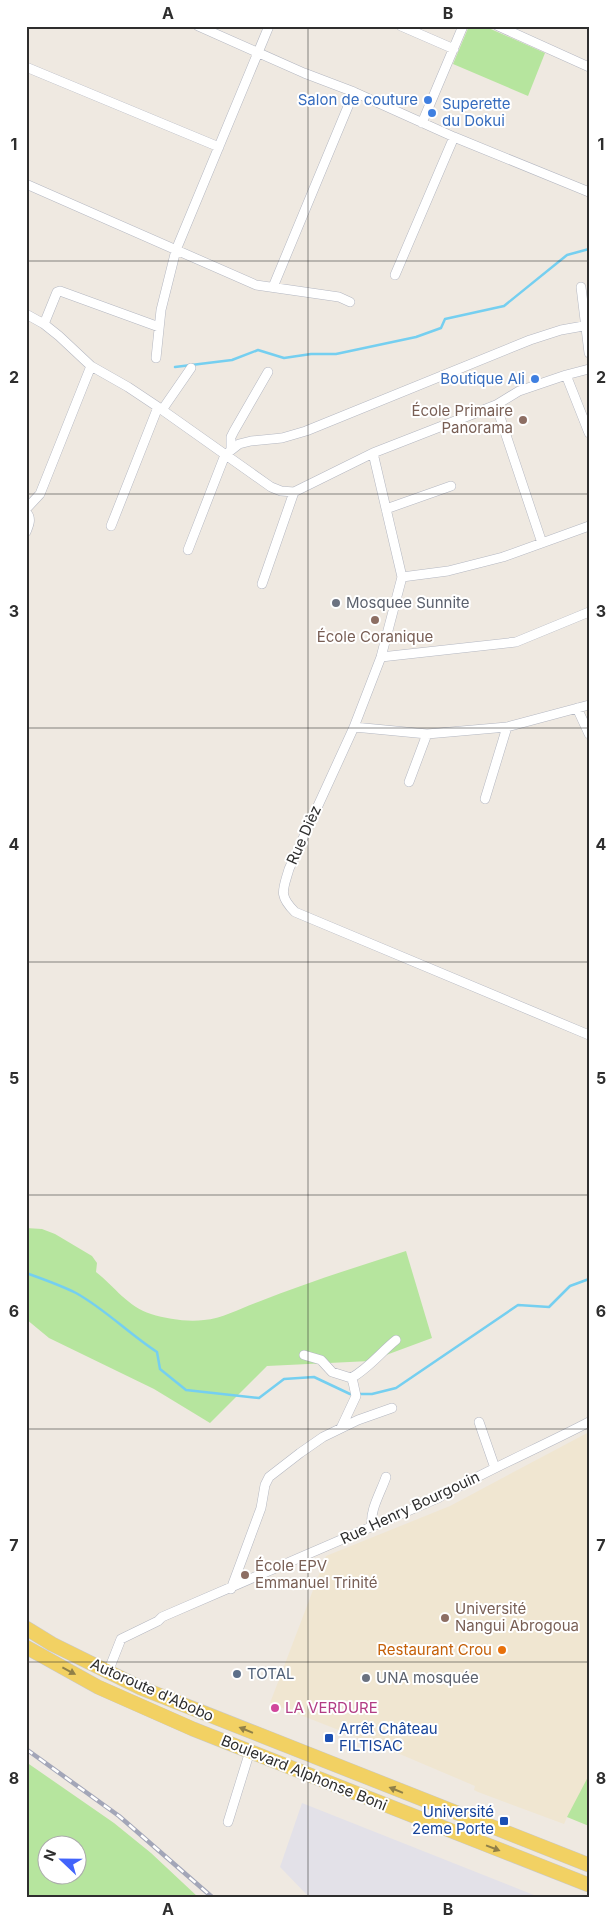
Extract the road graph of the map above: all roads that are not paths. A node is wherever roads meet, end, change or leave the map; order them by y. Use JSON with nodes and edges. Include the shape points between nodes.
{"nodes":[{"id":1,"x":198,"y":26,"type":"edge"},
{"id":2,"x":269,"y":26,"type":"edge"},
{"id":3,"x":401,"y":26,"type":"edge"},
{"id":4,"x":463,"y":26,"type":"edge"},
{"id":5,"x":498,"y":26,"type":"edge"},
{"id":6,"x":454,"y":49,"type":"junction"},
{"id":7,"x":258,"y":53,"type":"junction"},
{"id":8,"x":26,"y":67,"type":"edge"},
{"id":9,"x":589,"y":67,"type":"edge"},
{"id":10,"x":354,"y":92,"type":"junction"},
{"id":11,"x":422,"y":123,"type":"junction"},
{"id":12,"x":454,"y":137,"type":"junction"},
{"id":13,"x":219,"y":147,"type":"junction"},
{"id":14,"x":26,"y":184,"type":"edge"},
{"id":15,"x":589,"y":192,"type":"edge"},
{"id":16,"x":176,"y":250,"type":"junction"},
{"id":17,"x":395,"y":275,"type":"dead end"},
{"id":18,"x":273,"y":287,"type":"junction"},
{"id":19,"x":581,"y":287,"type":"dead end"},
{"id":20,"x":350,"y":302,"type":"dead end"},
{"id":21,"x":27,"y":315,"type":"edge"},
{"id":22,"x":44,"y":324,"type":"junction"},
{"id":23,"x":587,"y":325,"type":"edge"},
{"id":24,"x":159,"y":327,"type":"junction"},
{"id":25,"x":589,"y":353,"type":"edge"},
{"id":26,"x":156,"y":358,"type":"dead end"},
{"id":27,"x":91,"y":366,"type":"junction"},
{"id":28,"x":191,"y":368,"type":"dead end"},
{"id":29,"x":589,"y":369,"type":"edge"},
{"id":30,"x":268,"y":372,"type":"dead end"},
{"id":31,"x":566,"y":375,"type":"junction"},
{"id":32,"x":496,"y":406,"type":"junction"},
{"id":33,"x":160,"y":408,"type":"junction"},
{"id":34,"x":589,"y":433,"type":"edge"},
{"id":35,"x":228,"y":452,"type":"junction"},
{"id":36,"x":373,"y":453,"type":"junction"},
{"id":37,"x":451,"y":486,"type":"dead end"},
{"id":38,"x":294,"y":492,"type":"junction"},
{"id":39,"x":386,"y":508,"type":"junction"},
{"id":40,"x":26,"y":510,"type":"edge"},
{"id":41,"x":111,"y":526,"type":"dead end"},
{"id":42,"x":589,"y":526,"type":"edge"},
{"id":43,"x":26,"y":532,"type":"edge"},
{"id":44,"x":542,"y":543,"type":"junction"},
{"id":45,"x":188,"y":550,"type":"dead end"},
{"id":46,"x":402,"y":578,"type":"junction"},
{"id":47,"x":262,"y":584,"type":"dead end"},
{"id":48,"x":589,"y":612,"type":"edge"},
{"id":49,"x":381,"y":657,"type":"junction"},
{"id":50,"x":589,"y":705,"type":"edge"},
{"id":51,"x":577,"y":708,"type":"junction"},
{"id":52,"x":354,"y":727,"type":"junction"},
{"id":53,"x":507,"y":727,"type":"junction"},
{"id":54,"x":427,"y":734,"type":"junction"},
{"id":55,"x":589,"y":734,"type":"edge"},
{"id":56,"x":410,"y":782,"type":"dead end"},
{"id":57,"x":485,"y":799,"type":"dead end"},
{"id":58,"x":589,"y":1035,"type":"edge"},
{"id":59,"x":396,"y":1340,"type":"dead end"},
{"id":60,"x":304,"y":1355,"type":"dead end"},
{"id":61,"x":352,"y":1380,"type":"junction"},
{"id":62,"x":392,"y":1408,"type":"dead end"},
{"id":63,"x":479,"y":1422,"type":"dead end"},
{"id":64,"x":589,"y":1422,"type":"edge"},
{"id":65,"x":341,"y":1428,"type":"junction"},
{"id":66,"x":495,"y":1468,"type":"junction"},
{"id":67,"x":386,"y":1477,"type":"dead end"},
{"id":68,"x":372,"y":1527,"type":"junction"},
{"id":69,"x":231,"y":1589,"type":"junction"},
{"id":70,"x":26,"y":1628,"type":"edge"},
{"id":71,"x":26,"y":1647,"type":"edge"},
{"id":72,"x":108,"y":1672,"type":"junction"},
{"id":73,"x":250,"y":1751,"type":"junction"},
{"id":74,"x":228,"y":1822,"type":"dead end"},
{"id":75,"x":589,"y":1865,"type":"edge"},
{"id":76,"x":589,"y":1884,"type":"edge"}],
"edges":[{"from":1,"to":7,"type":"street"},
{"from":2,"to":7,"type":"street"},
{"from":3,"to":6,"type":"street"},
{"from":4,"to":6,"type":"street"},
{"from":5,"to":9,"type":"street"},
{"from":6,"to":11,"type":"street"},
{"from":7,"to":10,"type":"street"},
{"from":7,"to":13,"type":"street"},
{"from":8,"to":13,"type":"street"},
{"from":10,"to":11,"type":"street"},
{"from":10,"to":18,"type":"street"},
{"from":11,"to":12,"type":"street"},
{"from":12,"to":15,"type":"street"},
{"from":12,"to":17,"type":"street"},
{"from":13,"to":16,"type":"street"},
{"from":14,"to":16,"type":"street"},
{"from":16,"to":18,"type":"street","via":[[256,285]]},
{"from":16,"to":24,"type":"street"},
{"from":18,"to":20,"type":"street","via":[[339,297]]},
{"from":19,"to":23,"type":"street"},
{"from":21,"to":22,"type":"street"},
{"from":22,"to":24,"type":"street","via":[[60,291]]},
{"from":22,"to":27,"type":"street"},
{"from":23,"to":25,"type":"street"},
{"from":23,"to":35,"type":"street","via":[[530,340],[306,430],[282,438],[239,444]]},
{"from":24,"to":26,"type":"street"},
{"from":27,"to":33,"type":"street"},
{"from":27,"to":40,"type":"street","via":[[40,494]]},
{"from":28,"to":33,"type":"street"},
{"from":29,"to":31,"type":"street"},
{"from":30,"to":35,"type":"street","via":[[231,437]]},
{"from":31,"to":32,"type":"street","via":[[520,391]]},
{"from":31,"to":34,"type":"street"},
{"from":32,"to":36,"type":"street"},
{"from":32,"to":44,"type":"street"},
{"from":33,"to":35,"type":"street"},
{"from":33,"to":41,"type":"street"},
{"from":35,"to":38,"type":"street","via":[[271,487]]},
{"from":35,"to":45,"type":"street"},
{"from":36,"to":38,"type":"street"},
{"from":36,"to":39,"type":"street","name":"Rue Dièz"},
{"from":37,"to":39,"type":"street"},
{"from":38,"to":47,"type":"street"},
{"from":39,"to":46,"type":"street","name":"Rue Dièz"},
{"from":40,"to":43,"type":"street","via":[[30,522]]},
{"from":42,"to":44,"type":"street"},
{"from":44,"to":46,"type":"street","via":[[448,571]]},
{"from":46,"to":49,"type":"street","name":"Rue Dièz"},
{"from":48,"to":49,"type":"street","via":[[516,642]]},
{"from":49,"to":52,"type":"street","name":"Rue Dièz"},
{"from":50,"to":51,"type":"street"},
{"from":51,"to":53,"type":"street"},
{"from":51,"to":55,"type":"street"},
{"from":52,"to":54,"type":"street"},
{"from":52,"to":58,"type":"street","name":"Rue Dièz","via":[[290,869],[283,890],[284,902],[295,912]]},
{"from":53,"to":54,"type":"street"},
{"from":53,"to":57,"type":"street"},
{"from":54,"to":56,"type":"street"},
{"from":59,"to":61,"type":"street"},
{"from":60,"to":61,"type":"street","via":[[321,1360],[332,1372]]},
{"from":61,"to":65,"type":"street","via":[[356,1396]]},
{"from":62,"to":65,"type":"street"},
{"from":63,"to":66,"type":"street"},
{"from":64,"to":66,"type":"street","name":"Rue Henry Bourgouin"},
{"from":65,"to":69,"type":"street","via":[[300,1452],[269,1477]]},
{"from":66,"to":68,"type":"street","name":"Rue Henry Bourgouin"},
{"from":67,"to":68,"type":"street","via":[[371,1520]]},
{"from":68,"to":69,"type":"street","name":"Rue Henry Bourgouin"},
{"from":69,"to":72,"type":"street","name":"Rue Henry Bourgouin","via":[[162,1617],[120,1640]]},
{"from":70,"to":72,"type":"main road","name":"Autoroute d'Abobo"},
{"from":71,"to":73,"type":"main road","name":"Boulevard Alphonse Boni","one_way":true,"via":[[98,1687]]},
{"from":75,"to":72,"type":"main road","name":"Autoroute d'Abobo","one_way":true,"via":[[141,1688]]},
{"from":73,"to":74,"type":"street"},
{"from":73,"to":76,"type":"main road","name":"Boulevard Alphonse Boni","one_way":true}]}
